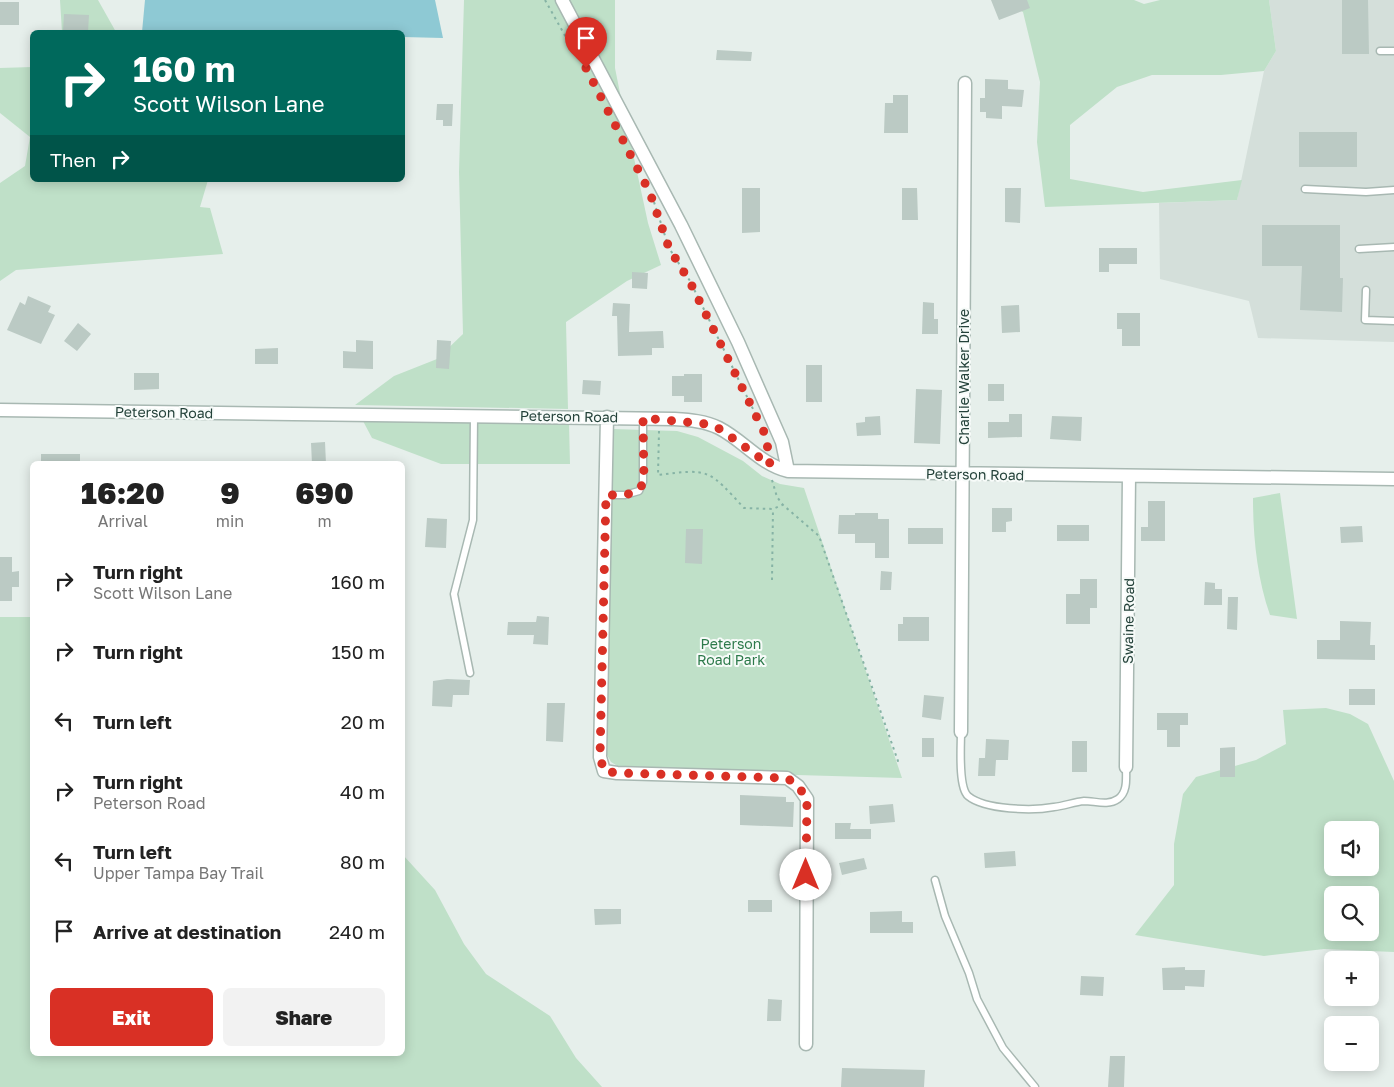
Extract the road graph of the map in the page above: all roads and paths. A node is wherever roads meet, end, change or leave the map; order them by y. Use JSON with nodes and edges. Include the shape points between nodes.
{"nodes":[{"id":1,"x":545,"y":0,"type":"edge"},
{"id":2,"x":562,"y":0,"type":"edge"},
{"id":3,"x":569,"y":42,"type":"dead end"},
{"id":4,"x":1380,"y":51,"type":"dead end"},
{"id":5,"x":1394,"y":51,"type":"edge"},
{"id":6,"x":965,"y":82,"type":"dead end"},
{"id":7,"x":1305,"y":189,"type":"dead end"},
{"id":8,"x":1394,"y":190,"type":"edge"},
{"id":9,"x":653,"y":199,"type":"dead end"},
{"id":10,"x":1394,"y":247,"type":"edge"},
{"id":11,"x":1359,"y":249,"type":"dead end"},
{"id":12,"x":1366,"y":290,"type":"dead end"},
{"id":13,"x":1394,"y":321,"type":"edge"},
{"id":14,"x":0,"y":410,"type":"edge"},
{"id":15,"x":474,"y":415,"type":"junction"},
{"id":16,"x":607,"y":417,"type":"junction"},
{"id":17,"x":643,"y":418,"type":"junction"},
{"id":18,"x":758,"y":419,"type":"dead end"},
{"id":19,"x":658,"y":429,"type":"dead end"},
{"id":20,"x":770,"y":465,"type":"junction"},
{"id":21,"x":788,"y":471,"type":"junction"},
{"id":22,"x":963,"y":474,"type":"junction"},
{"id":23,"x":1129,"y":476,"type":"junction"},
{"id":24,"x":1394,"y":479,"type":"edge"},
{"id":25,"x":606,"y":495,"type":"junction"},
{"id":26,"x":783,"y":505,"type":"junction"},
{"id":27,"x":773,"y":509,"type":"junction"},
{"id":28,"x":772,"y":580,"type":"dead end"},
{"id":29,"x":470,"y":674,"type":"dead end"},
{"id":30,"x":961,"y":732,"type":"joint"},
{"id":31,"x":899,"y":764,"type":"dead end"},
{"id":32,"x":1126,"y":767,"type":"joint"},
{"id":33,"x":935,"y":880,"type":"dead end"},
{"id":34,"x":806,"y":1044,"type":"dead end"},
{"id":35,"x":1035,"y":1087,"type":"edge"}],
"edges":[{"from":1,"to":3,"type":"path"},
{"from":2,"to":21,"type":"street","via":[[681,225],[738,342],[782,442]]},
{"from":4,"to":5,"type":"lane"},
{"from":6,"to":22,"type":"street","name":"Charlie Walker Drive"},
{"from":7,"to":8,"type":"lane"},
{"from":9,"to":18,"type":"path","via":[[669,248],[690,282]]},
{"from":10,"to":11,"type":"lane"},
{"from":12,"to":13,"type":"lane","via":[[1365,320]]},
{"from":14,"to":15,"type":"street","name":"Peterson Road"},
{"from":15,"to":16,"type":"street","name":"Peterson Road"},
{"from":15,"to":29,"type":"lane","via":[[473,520],[454,594]]},
{"from":16,"to":17,"type":"street","name":"Peterson Road"},
{"from":16,"to":25,"type":"street"},
{"from":17,"to":20,"type":"street","name":"Peterson Road","via":[[707,424],[720,429]]},
{"from":17,"to":25,"type":"lane","via":[[644,482],[638,491]]},
{"from":19,"to":27,"type":"path","via":[[658,475],[701,471],[722,485],[744,508]]},
{"from":20,"to":21,"type":"street","name":"Peterson Road"},
{"from":20,"to":26,"type":"path","via":[[773,487]]},
{"from":21,"to":22,"type":"street","name":"Peterson Road"},
{"from":22,"to":23,"type":"street","name":"Peterson Road"},
{"from":22,"to":30,"type":"street","name":"Charlie Walker Drive"},
{"from":23,"to":24,"type":"street","name":"Peterson Road"},
{"from":23,"to":32,"type":"street","name":"Swaine Road"},
{"from":25,"to":34,"type":"street","via":[[600,757],[604,771],[787,778],[798,786],[807,799]]},
{"from":26,"to":27,"type":"path"},
{"from":26,"to":31,"type":"path","via":[[819,536]]},
{"from":27,"to":28,"type":"path"},
{"from":30,"to":32,"type":"lane","via":[[963,785],[967,795],[979,802],[1029,810],[1085,801],[1117,800],[1124,792]]},
{"from":33,"to":35,"type":"lane","via":[[945,916],[980,1006],[1003,1048]]}]}
